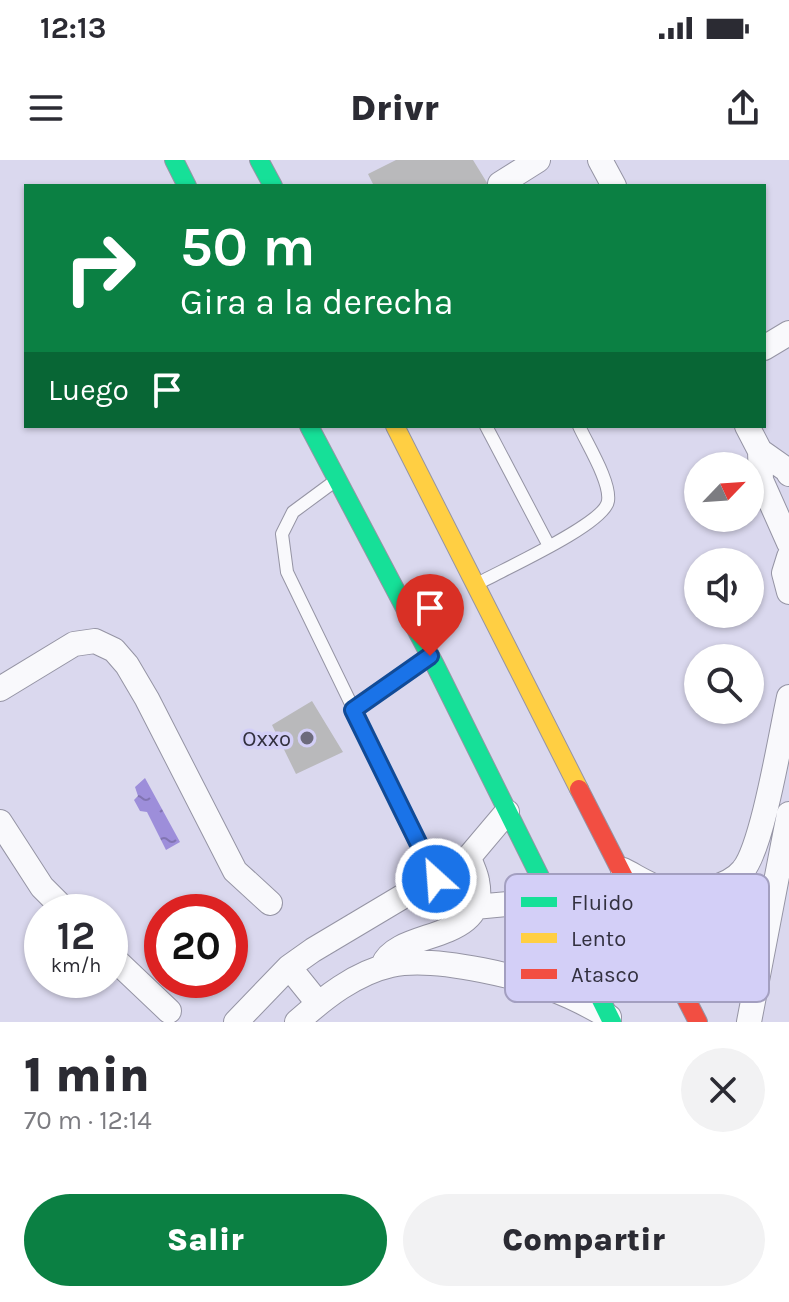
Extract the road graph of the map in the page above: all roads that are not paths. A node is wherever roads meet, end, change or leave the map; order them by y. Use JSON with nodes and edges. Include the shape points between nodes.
{"nodes":[{"id":1,"x":174,"y":160,"type":"edge"},
{"id":2,"x":259,"y":160,"type":"edge"},
{"id":3,"x":538,"y":160,"type":"edge"},
{"id":4,"x":600,"y":160,"type":"edge"},
{"id":5,"x":186,"y":184,"type":"edge"},
{"id":6,"x":272,"y":184,"type":"edge"},
{"id":7,"x":500,"y":184,"type":"dead end"},
{"id":8,"x":613,"y":184,"type":"edge"},
{"id":9,"x":789,"y":333,"type":"edge"},
{"id":10,"x":766,"y":347,"type":"edge"},
{"id":11,"x":310,"y":428,"type":"edge"},
{"id":12,"x":397,"y":428,"type":"edge"},
{"id":13,"x":487,"y":428,"type":"edge"},
{"id":14,"x":580,"y":428,"type":"edge"},
{"id":15,"x":748,"y":428,"type":"edge"},
{"id":16,"x":760,"y":451,"type":"junction"},
{"id":17,"x":789,"y":474,"type":"edge"},
{"id":18,"x":338,"y":479,"type":"junction"},
{"id":19,"x":789,"y":543,"type":"edge"},
{"id":20,"x":549,"y":546,"type":"junction"},
{"id":21,"x":789,"y":557,"type":"edge"},
{"id":22,"x":476,"y":584,"type":"junction"},
{"id":23,"x":789,"y":592,"type":"edge"},
{"id":24,"x":430,"y":656,"type":"junction"},
{"id":25,"x":0,"y":689,"type":"edge"},
{"id":26,"x":789,"y":697,"type":"edge"},
{"id":27,"x":353,"y":710,"type":"junction"},
{"id":28,"x":507,"y":812,"type":"junction"},
{"id":29,"x":789,"y":814,"type":"edge"},
{"id":30,"x":0,"y":822,"type":"edge"},
{"id":31,"x":469,"y":857,"type":"junction"},
{"id":32,"x":623,"y":870,"type":"junction"},
{"id":33,"x":538,"y":874,"type":"edge"},
{"id":34,"x":625,"y":874,"type":"edge"},
{"id":35,"x":632,"y":874,"type":"edge"},
{"id":36,"x":740,"y":874,"type":"edge"},
{"id":37,"x":436,"y":879,"type":"junction"},
{"id":38,"x":49,"y":894,"type":"edge"},
{"id":39,"x":270,"y":903,"type":"dead end"},
{"id":40,"x":505,"y":904,"type":"edge"},
{"id":41,"x":475,"y":907,"type":"junction"},
{"id":42,"x":769,"y":918,"type":"edge"},
{"id":43,"x":289,"y":967,"type":"junction"},
{"id":44,"x":382,"y":968,"type":"junction"},
{"id":45,"x":128,"y":972,"type":"edge"},
{"id":46,"x":505,"y":978,"type":"edge"},
{"id":47,"x":579,"y":1002,"type":"edge"},
{"id":48,"x":601,"y":1002,"type":"edge"},
{"id":49,"x":688,"y":1002,"type":"edge"},
{"id":50,"x":753,"y":1002,"type":"edge"},
{"id":51,"x":318,"y":1003,"type":"junction"},
{"id":52,"x":169,"y":1011,"type":"dead end"},
{"id":53,"x":610,"y":1020,"type":"edge"},
{"id":54,"x":236,"y":1022,"type":"edge"},
{"id":55,"x":297,"y":1022,"type":"edge"},
{"id":56,"x":698,"y":1022,"type":"edge"},
{"id":57,"x":749,"y":1022,"type":"edge"}],
"edges":[{"from":1,"to":5,"type":"main road"},
{"from":2,"to":6,"type":"main road"},
{"from":3,"to":7,"type":"street"},
{"from":4,"to":8,"type":"street"},
{"from":9,"to":10,"type":"street"},
{"from":11,"to":18,"type":"main road"},
{"from":12,"to":22,"type":"main road"},
{"from":13,"to":20,"type":"lane"},
{"from":14,"to":20,"type":"lane","via":[[609,499],[594,520]]},
{"from":15,"to":16,"type":"street"},
{"from":16,"to":17,"type":"street"},
{"from":16,"to":19,"type":"street","via":[[761,480]]},
{"from":18,"to":24,"type":"main road"},
{"from":18,"to":27,"type":"lane","via":[[293,512],[282,534],[287,572]]},
{"from":20,"to":22,"type":"lane"},
{"from":21,"to":23,"type":"street","via":[[784,573]]},
{"from":22,"to":32,"type":"main road"},
{"from":24,"to":27,"type":"lane"},
{"from":24,"to":28,"type":"main road"},
{"from":25,"to":39,"type":"street","via":[[74,644],[95,641],[114,650],[147,699],[235,871]]},
{"from":26,"to":36,"type":"street","via":[[758,836]]},
{"from":27,"to":37,"type":"lane"},
{"from":28,"to":31,"type":"street"},
{"from":28,"to":33,"type":"main road"},
{"from":29,"to":42,"type":"street"},
{"from":30,"to":38,"type":"street"},
{"from":31,"to":37,"type":"street"},
{"from":31,"to":41,"type":"street","via":[[478,883]]},
{"from":32,"to":34,"type":"main road"},
{"from":32,"to":35,"type":"street"},
{"from":37,"to":43,"type":"street","via":[[358,921]]},
{"from":40,"to":41,"type":"street"},
{"from":41,"to":44,"type":"street","via":[[445,933],[388,956]]},
{"from":43,"to":51,"type":"street"},
{"from":43,"to":54,"type":"street"},
{"from":44,"to":46,"type":"street","via":[[425,963]]},
{"from":44,"to":51,"type":"street"},
{"from":45,"to":52,"type":"street"},
{"from":47,"to":53,"type":"street"},
{"from":48,"to":53,"type":"main road"},
{"from":49,"to":56,"type":"main road"},
{"from":50,"to":57,"type":"street"},
{"from":51,"to":55,"type":"street"}]}
